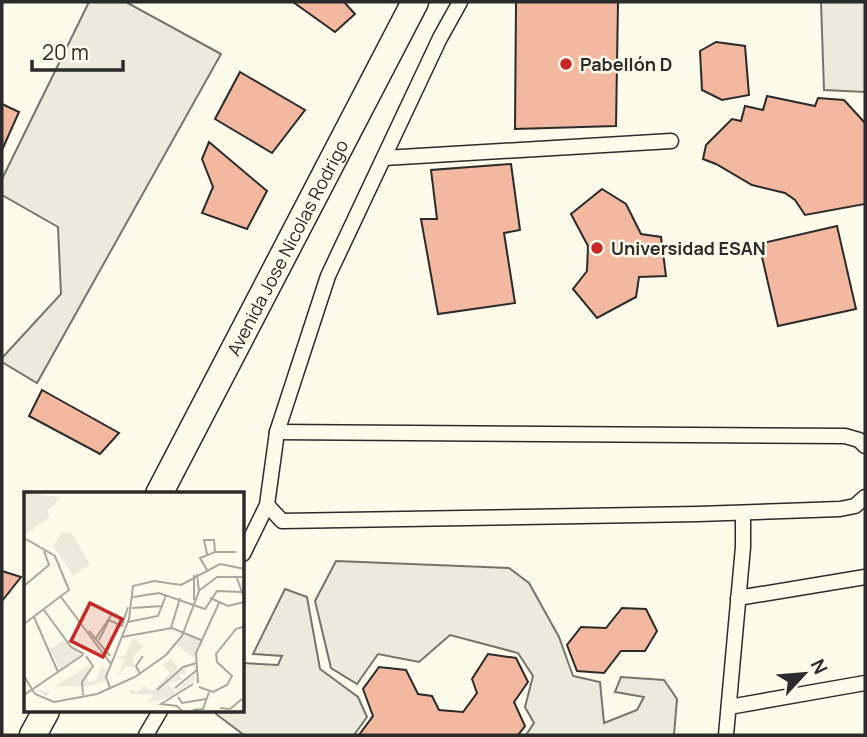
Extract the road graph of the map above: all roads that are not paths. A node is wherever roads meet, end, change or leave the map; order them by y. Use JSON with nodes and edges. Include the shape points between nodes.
{"nodes":[{"id":1,"x":415,"y":2,"type":"edge"},
{"id":2,"x":460,"y":2,"type":"edge"},
{"id":3,"x":671,"y":141,"type":"dead end"},
{"id":4,"x":384,"y":158,"type":"junction"},
{"id":5,"x":277,"y":432,"type":"junction"},
{"id":6,"x":865,"y":446,"type":"edge"},
{"id":7,"x":160,"y":492,"type":"edge"},
{"id":8,"x":865,"y":498,"type":"edge"},
{"id":9,"x":267,"y":505,"type":"junction"},
{"id":10,"x":743,"y":513,"type":"junction"},
{"id":11,"x":245,"y":550,"type":"edge"},
{"id":12,"x":865,"y":577,"type":"edge"},
{"id":13,"x":738,"y":598,"type":"junction"},
{"id":14,"x":865,"y":683,"type":"edge"},
{"id":15,"x":729,"y":707,"type":"junction"},
{"id":16,"x":45,"y":712,"type":"edge"},
{"id":17,"x":159,"y":712,"type":"edge"},
{"id":18,"x":33,"y":735,"type":"edge"},
{"id":19,"x":146,"y":735,"type":"edge"},
{"id":20,"x":726,"y":735,"type":"edge"}],
"edges":[{"from":1,"to":7,"type":"street","name":"Avenida Jose Nicolas Rodrigo"},
{"from":2,"to":4,"type":"lane"},
{"from":3,"to":4,"type":"lane"},
{"from":4,"to":5,"type":"lane","via":[[328,276]]},
{"from":5,"to":6,"type":"lane","via":[[845,436]]},
{"from":5,"to":9,"type":"lane"},
{"from":8,"to":10,"type":"lane","via":[[840,509]]},
{"from":9,"to":10,"type":"lane","via":[[282,521]]},
{"from":9,"to":11,"type":"lane"},
{"from":10,"to":13,"type":"lane"},
{"from":12,"to":13,"type":"lane"},
{"from":13,"to":15,"type":"lane"},
{"from":14,"to":15,"type":"lane"},
{"from":15,"to":20,"type":"lane"},
{"from":16,"to":18,"type":"street"},
{"from":17,"to":19,"type":"lane"}]}
